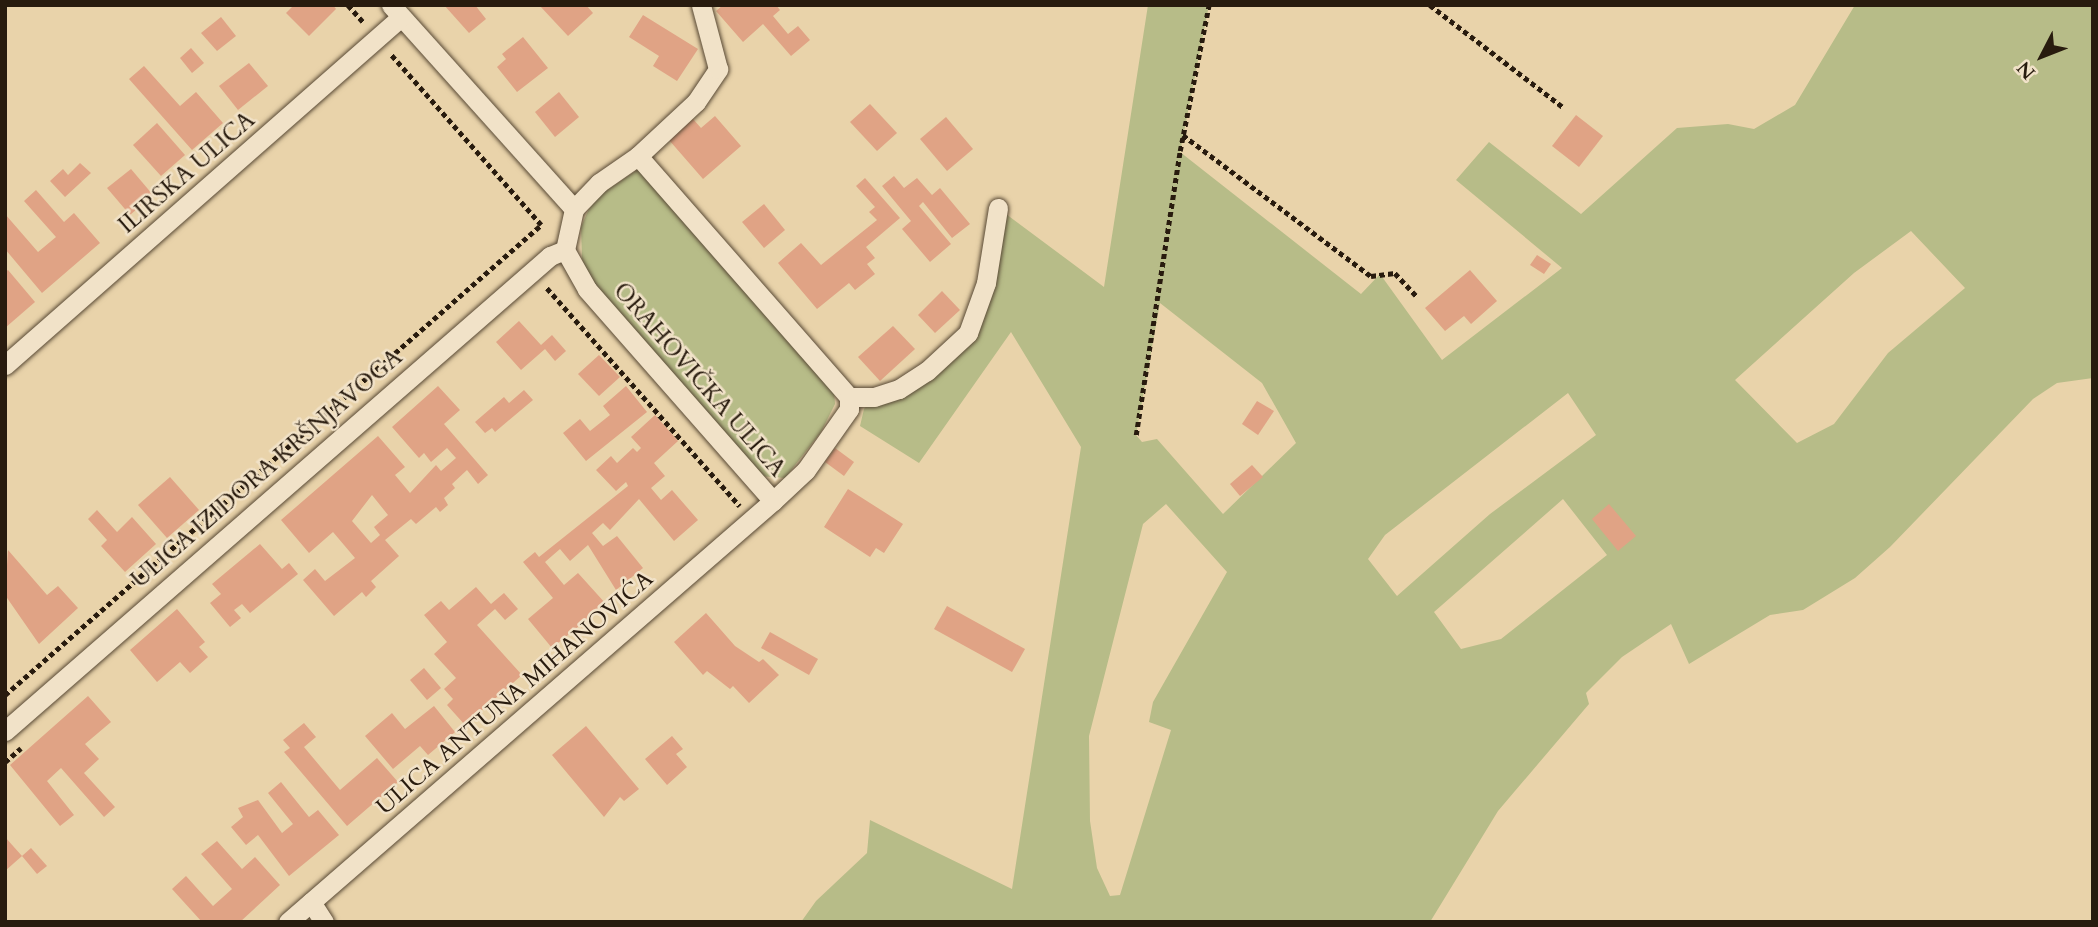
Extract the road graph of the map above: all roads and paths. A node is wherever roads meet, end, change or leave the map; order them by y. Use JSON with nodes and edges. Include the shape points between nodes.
{"nodes":[{"id":1,"x":348,"y":5,"type":"edge"},
{"id":2,"x":701,"y":5,"type":"edge"},
{"id":3,"x":1209,"y":5,"type":"edge"},
{"id":4,"x":1430,"y":5,"type":"edge"},
{"id":5,"x":396,"y":11,"type":"edge"},
{"id":6,"x":377,"y":38,"type":"junction"},
{"id":7,"x":1563,"y":107,"type":"dead end"},
{"id":8,"x":1183,"y":135,"type":"junction"},
{"id":9,"x":638,"y":156,"type":"junction"},
{"id":10,"x":998,"y":208,"type":"dead end"},
{"id":11,"x":574,"y":209,"type":"junction"},
{"id":12,"x":565,"y":250,"type":"junction"},
{"id":13,"x":537,"y":296,"type":"dead end"},
{"id":14,"x":1417,"y":297,"type":"dead end"},
{"id":15,"x":5,"y":365,"type":"edge"},
{"id":16,"x":849,"y":397,"type":"junction"},
{"id":17,"x":1136,"y":435,"type":"dead end"},
{"id":18,"x":773,"y":501,"type":"junction"},
{"id":19,"x":752,"y":519,"type":"junction"},
{"id":20,"x":5,"y":695,"type":"edge"},
{"id":21,"x":5,"y":731,"type":"edge"},
{"id":22,"x":311,"y":902,"type":"junction"},
{"id":23,"x":289,"y":922,"type":"edge"},
{"id":24,"x":324,"y":922,"type":"edge"}],
"edges":[{"from":1,"to":6,"type":"path"},
{"from":2,"to":9,"type":"street","via":[[718,69],[696,102]]},
{"from":3,"to":8,"type":"path"},
{"from":4,"to":7,"type":"path"},
{"from":5,"to":6,"type":"street","name":"ILIRSKA ULICA"},
{"from":5,"to":11,"type":"street"},
{"from":6,"to":15,"type":"street","name":"ILIRSKA ULICA"},
{"from":6,"to":20,"type":"path","via":[[541,225]]},
{"from":8,"to":14,"type":"path","via":[[1371,276],[1395,273]]},
{"from":8,"to":17,"type":"path"},
{"from":9,"to":11,"type":"street","via":[[599,183]]},
{"from":9,"to":16,"type":"street"},
{"from":10,"to":16,"type":"street","via":[[986,284],[968,333],[928,371],[899,389],[874,397]]},
{"from":11,"to":12,"type":"street"},
{"from":12,"to":18,"type":"street","name":"ORAHOVIČKA ULICA","via":[[587,289]]},
{"from":12,"to":21,"type":"street","name":"ULICA IZIDORA KRŠNJAVOGA","via":[[550,256]]},
{"from":13,"to":19,"type":"path","via":[[548,287]]},
{"from":16,"to":18,"type":"street","name":"ORAHOVIČKA ULICA","via":[[849,408],[806,470]]},
{"from":18,"to":19,"type":"street","name":"ULICA ANTUNA MIHANOVIĆA"},
{"from":19,"to":22,"type":"street","name":"ULICA ANTUNA MIHANOVIĆA"},
{"from":22,"to":23,"type":"street","name":"ULICA ANTUNA MIHANOVIĆA"},
{"from":22,"to":24,"type":"street"}]}
